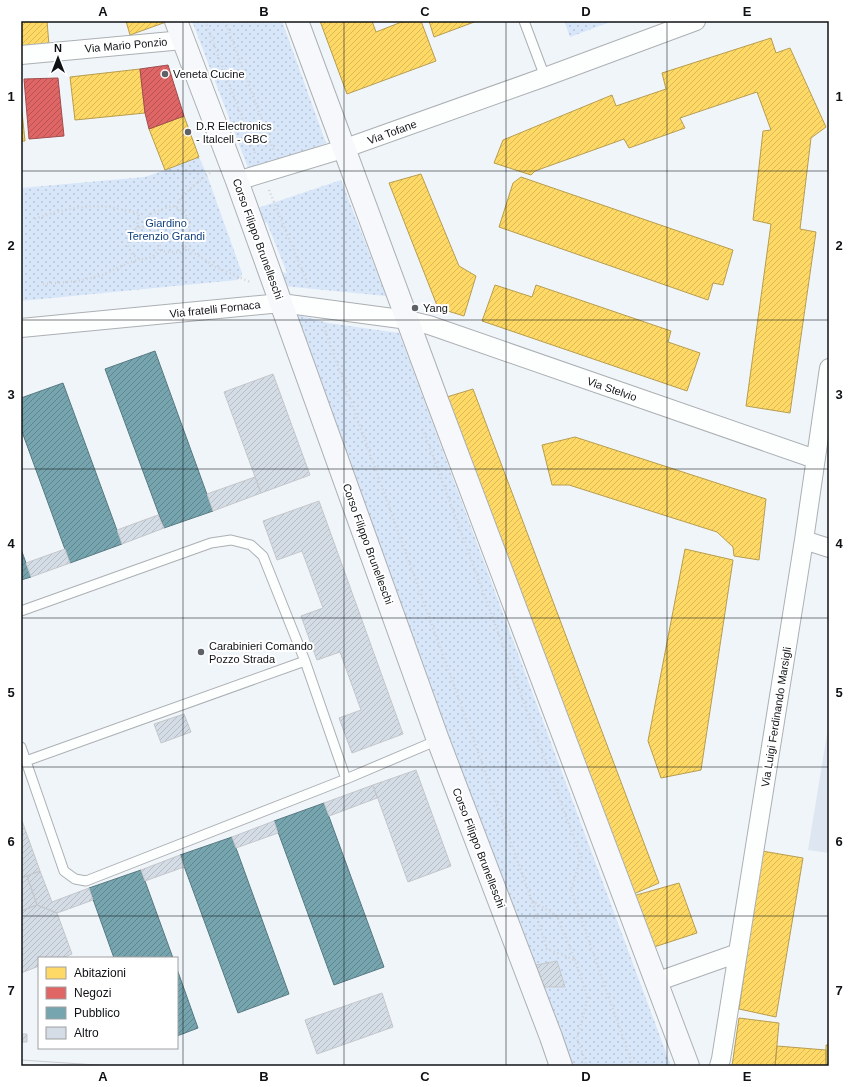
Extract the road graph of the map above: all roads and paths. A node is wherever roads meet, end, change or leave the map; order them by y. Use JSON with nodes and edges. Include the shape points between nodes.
{"nodes":[{"id":1,"x":205,"y":21,"type":"edge"},
{"id":2,"x":225,"y":21,"type":"edge"},
{"id":3,"x":297,"y":21,"type":"edge"},
{"id":4,"x":524,"y":21,"type":"edge"},
{"id":5,"x":696,"y":21,"type":"edge"},
{"id":6,"x":180,"y":30,"type":"edge"},
{"id":7,"x":21,"y":55,"type":"edge"},
{"id":8,"x":545,"y":77,"type":"junction"},
{"id":9,"x":344,"y":149,"type":"junction"},
{"id":10,"x":280,"y":168,"type":"junction"},
{"id":11,"x":210,"y":173,"type":"dead end"},
{"id":12,"x":263,"y":173,"type":"junction"},
{"id":13,"x":237,"y":181,"type":"junction"},
{"id":14,"x":176,"y":207,"type":"junction"},
{"id":15,"x":35,"y":218,"type":"dead end"},
{"id":16,"x":142,"y":227,"type":"junction"},
{"id":17,"x":137,"y":228,"type":"junction"},
{"id":18,"x":185,"y":247,"type":"junction"},
{"id":19,"x":159,"y":250,"type":"junction"},
{"id":20,"x":141,"y":259,"type":"junction"},
{"id":21,"x":250,"y":282,"type":"dead end"},
{"id":22,"x":43,"y":284,"type":"dead end"},
{"id":23,"x":281,"y":303,"type":"junction"},
{"id":24,"x":317,"y":308,"type":"junction"},
{"id":25,"x":408,"y":320,"type":"junction"},
{"id":26,"x":21,"y":328,"type":"edge"},
{"id":27,"x":829,"y":368,"type":"edge"},
{"id":28,"x":421,"y":422,"type":"dead end"},
{"id":29,"x":815,"y":459,"type":"junction"},
{"id":30,"x":804,"y":540,"type":"junction"},
{"id":31,"x":829,"y":548,"type":"edge"},
{"id":32,"x":21,"y":611,"type":"edge"},
{"id":33,"x":305,"y":661,"type":"junction"},
{"id":34,"x":438,"y":740,"type":"junction"},
{"id":35,"x":21,"y":747,"type":"edge"},
{"id":36,"x":26,"y":761,"type":"junction"},
{"id":37,"x":346,"y":779,"type":"junction"},
{"id":38,"x":532,"y":901,"type":"junction"},
{"id":39,"x":738,"y":953,"type":"junction"},
{"id":40,"x":575,"y":960,"type":"junction"},
{"id":41,"x":656,"y":982,"type":"junction"},
{"id":42,"x":561,"y":1066,"type":"edge"},
{"id":43,"x":587,"y":1066,"type":"edge"},
{"id":44,"x":633,"y":1066,"type":"edge"},
{"id":45,"x":688,"y":1066,"type":"edge"},
{"id":46,"x":719,"y":1066,"type":"edge"}],
"edges":[{"from":1,"to":12,"type":"path"},
{"from":2,"to":10,"type":"path"},
{"from":3,"to":9,"type":"street"},
{"from":4,"to":8,"type":"lane"},
{"from":5,"to":8,"type":"street","name":"Via Tofane"},
{"from":6,"to":7,"type":"street","name":"Via Mario Ponzio"},
{"from":6,"to":13,"type":"street","name":"Corso Filippo Brunelleschi"},
{"from":8,"to":9,"type":"street","name":"Via Tofane"},
{"from":9,"to":10,"type":"street","name":"Via Tofane"},
{"from":9,"to":25,"type":"street"},
{"from":10,"to":12,"type":"street","name":"Via Tofane"},
{"from":11,"to":14,"type":"path","via":[[182,196]]},
{"from":12,"to":13,"type":"street","name":"Via Tofane"},
{"from":12,"to":24,"type":"path"},
{"from":13,"to":23,"type":"street","name":"Corso Filippo Brunelleschi"},
{"from":14,"to":16,"type":"path","via":[[150,214]]},
{"from":14,"to":18,"type":"path","via":[[185,213],[189,221],[188,244]]},
{"from":15,"to":17,"type":"path","via":[[76,208],[107,207],[139,213]]},
{"from":16,"to":17,"type":"path"},
{"from":16,"to":19,"type":"path","via":[[148,227],[157,233],[160,240]]},
{"from":17,"to":20,"type":"path","via":[[129,235],[127,245],[132,254]]},
{"from":18,"to":19,"type":"path","via":[[180,252]]},
{"from":18,"to":21,"type":"path","via":[[216,267]]},
{"from":19,"to":20,"type":"path","via":[[152,257]]},
{"from":20,"to":22,"type":"path","via":[[100,276]]},
{"from":23,"to":24,"type":"street","name":"Via fratelli Fornaca"},
{"from":23,"to":26,"type":"street","name":"Via fratelli Fornaca"},
{"from":23,"to":34,"type":"street","name":"Corso Filippo Brunelleschi"},
{"from":24,"to":25,"type":"street","name":"Via fratelli Fornaca"},
{"from":24,"to":38,"type":"path"},
{"from":25,"to":29,"type":"street","name":"Via Stelvio","via":[[429,325]]},
{"from":25,"to":41,"type":"street"},
{"from":27,"to":29,"type":"street","name":"Via Luigi Ferdinando Marsigli"},
{"from":28,"to":44,"type":"path","via":[[581,857],[571,890]]},
{"from":29,"to":30,"type":"street","name":"Via Luigi Ferdinando Marsigli"},
{"from":30,"to":31,"type":"street"},
{"from":30,"to":39,"type":"street","name":"Via Luigi Ferdinando Marsigli"},
{"from":32,"to":33,"type":"lane","via":[[211,543],[231,540],[251,545],[263,556]]},
{"from":33,"to":36,"type":"lane"},
{"from":33,"to":37,"type":"lane"},
{"from":34,"to":37,"type":"lane"},
{"from":34,"to":42,"type":"street","name":"Corso Filippo Brunelleschi"},
{"from":35,"to":36,"type":"lane"},
{"from":36,"to":37,"type":"lane","via":[[64,871],[74,879],[86,881]]},
{"from":38,"to":40,"type":"path","via":[[558,916]]},
{"from":38,"to":40,"type":"path","via":[[547,949]]},
{"from":39,"to":41,"type":"street"},
{"from":39,"to":46,"type":"street","name":"Via Luigi Ferdinando Marsigli"},
{"from":40,"to":43,"type":"path","via":[[588,998],[577,1038]]},
{"from":41,"to":45,"type":"street"}]}
